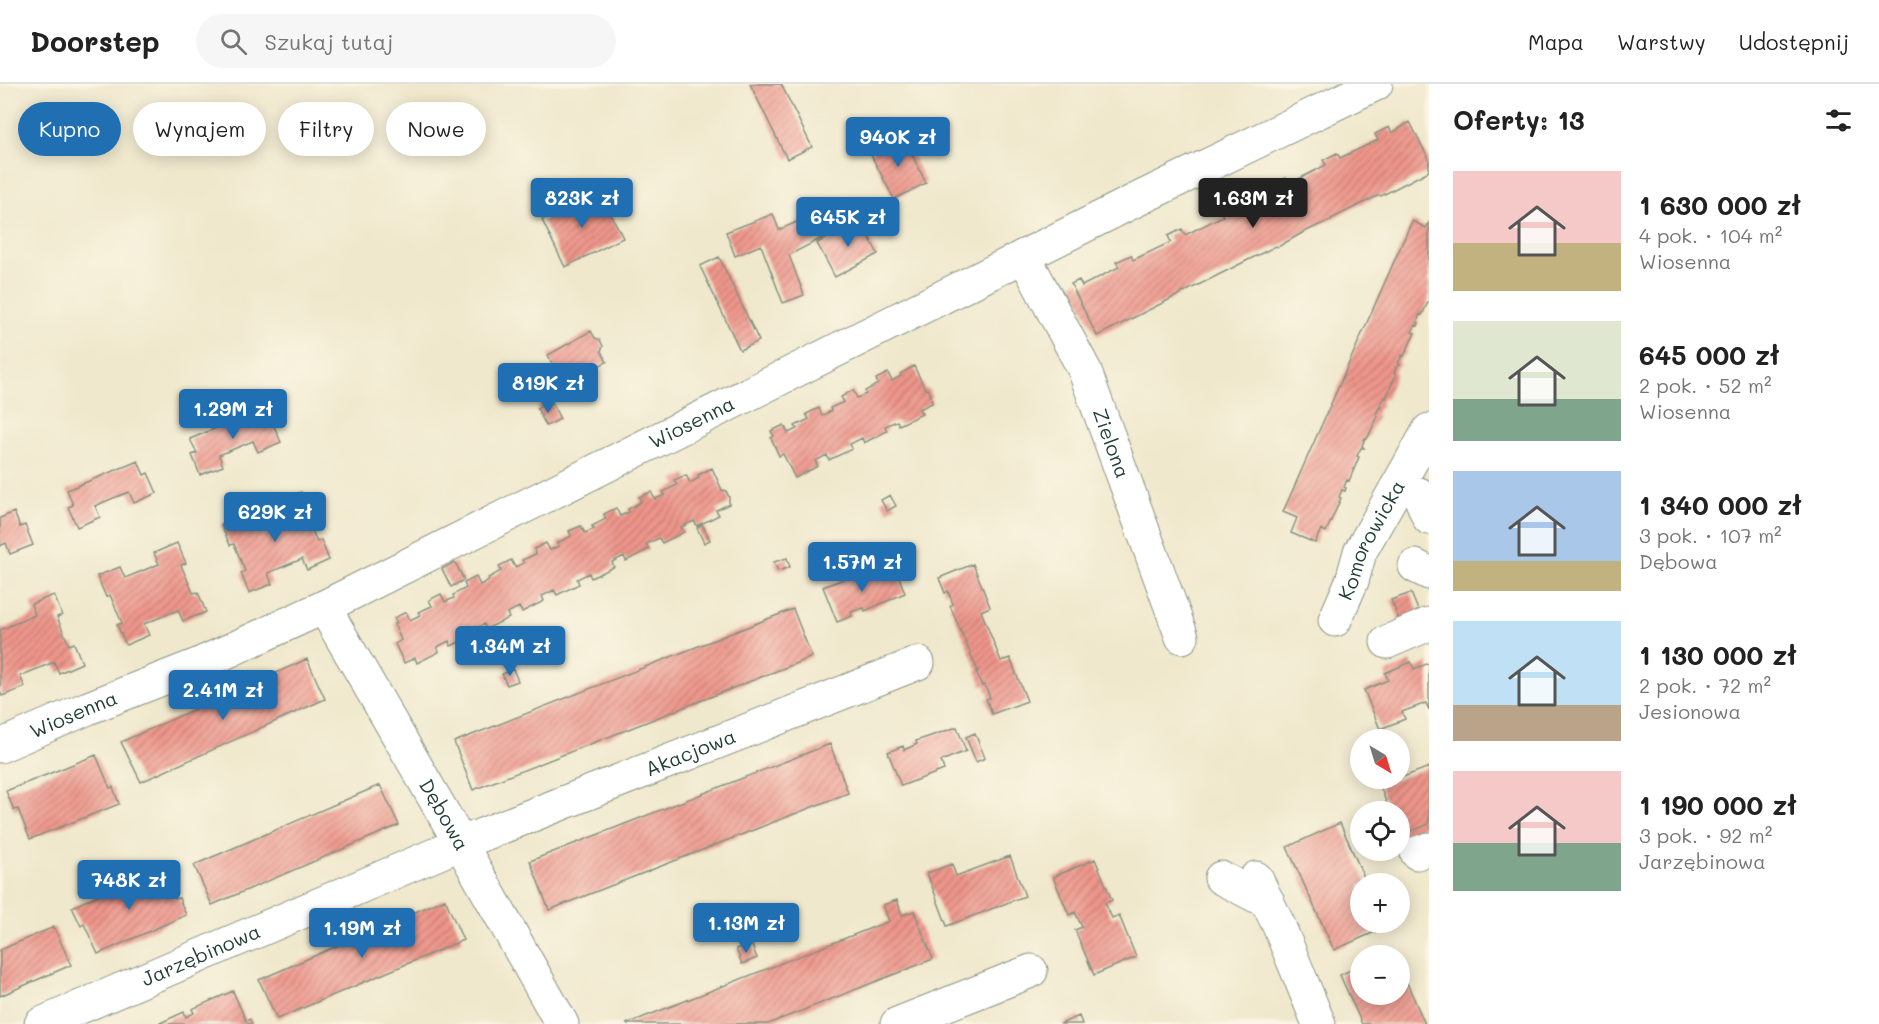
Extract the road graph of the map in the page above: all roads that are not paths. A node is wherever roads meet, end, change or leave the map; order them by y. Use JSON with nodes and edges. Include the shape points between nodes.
{"nodes":[{"id":1,"x":1376,"y":84,"type":"edge"},
{"id":2,"x":1024,"y":256,"type":"junction"},
{"id":3,"x":1429,"y":430,"type":"edge"},
{"id":4,"x":324,"y":607,"type":"junction"},
{"id":5,"x":1335,"y":620,"type":"dead end"},
{"id":6,"x":1429,"y":624,"type":"edge"},
{"id":7,"x":1182,"y":637,"type":"dead end"},
{"id":8,"x":1387,"y":642,"type":"dead end"},
{"id":9,"x":918,"y":663,"type":"dead end"},
{"id":10,"x":0,"y":746,"type":"edge"},
{"id":11,"x":461,"y":843,"type":"junction"},
{"id":12,"x":1221,"y":878,"type":"dead end"},
{"id":13,"x":1031,"y":971,"type":"dead end"},
{"id":14,"x":41,"y":1024,"type":"edge"},
{"id":15,"x":562,"y":1024,"type":"edge"},
{"id":16,"x":897,"y":1024,"type":"edge"},
{"id":17,"x":1319,"y":1024,"type":"edge"}],
"edges":[{"from":1,"to":2,"type":"street","name":"Wiosenna"},
{"from":2,"to":4,"type":"street","name":"Wiosenna"},
{"from":2,"to":7,"type":"street","name":"Zielona","via":[[1084,369]]},
{"from":3,"to":5,"type":"street","name":"Komorowicka","via":[[1360,552]]},
{"from":4,"to":10,"type":"street","name":"Wiosenna","via":[[200,664]]},
{"from":4,"to":11,"type":"street","name":"Dębowa"},
{"from":6,"to":8,"type":"street"},
{"from":9,"to":11,"type":"street","name":"Akacjowa"},
{"from":11,"to":14,"type":"street","name":"Jarzębinowa"},
{"from":11,"to":15,"type":"street","name":"Dębowa"},
{"from":12,"to":17,"type":"street","via":[[1262,890]]},
{"from":13,"to":16,"type":"street"}]}
